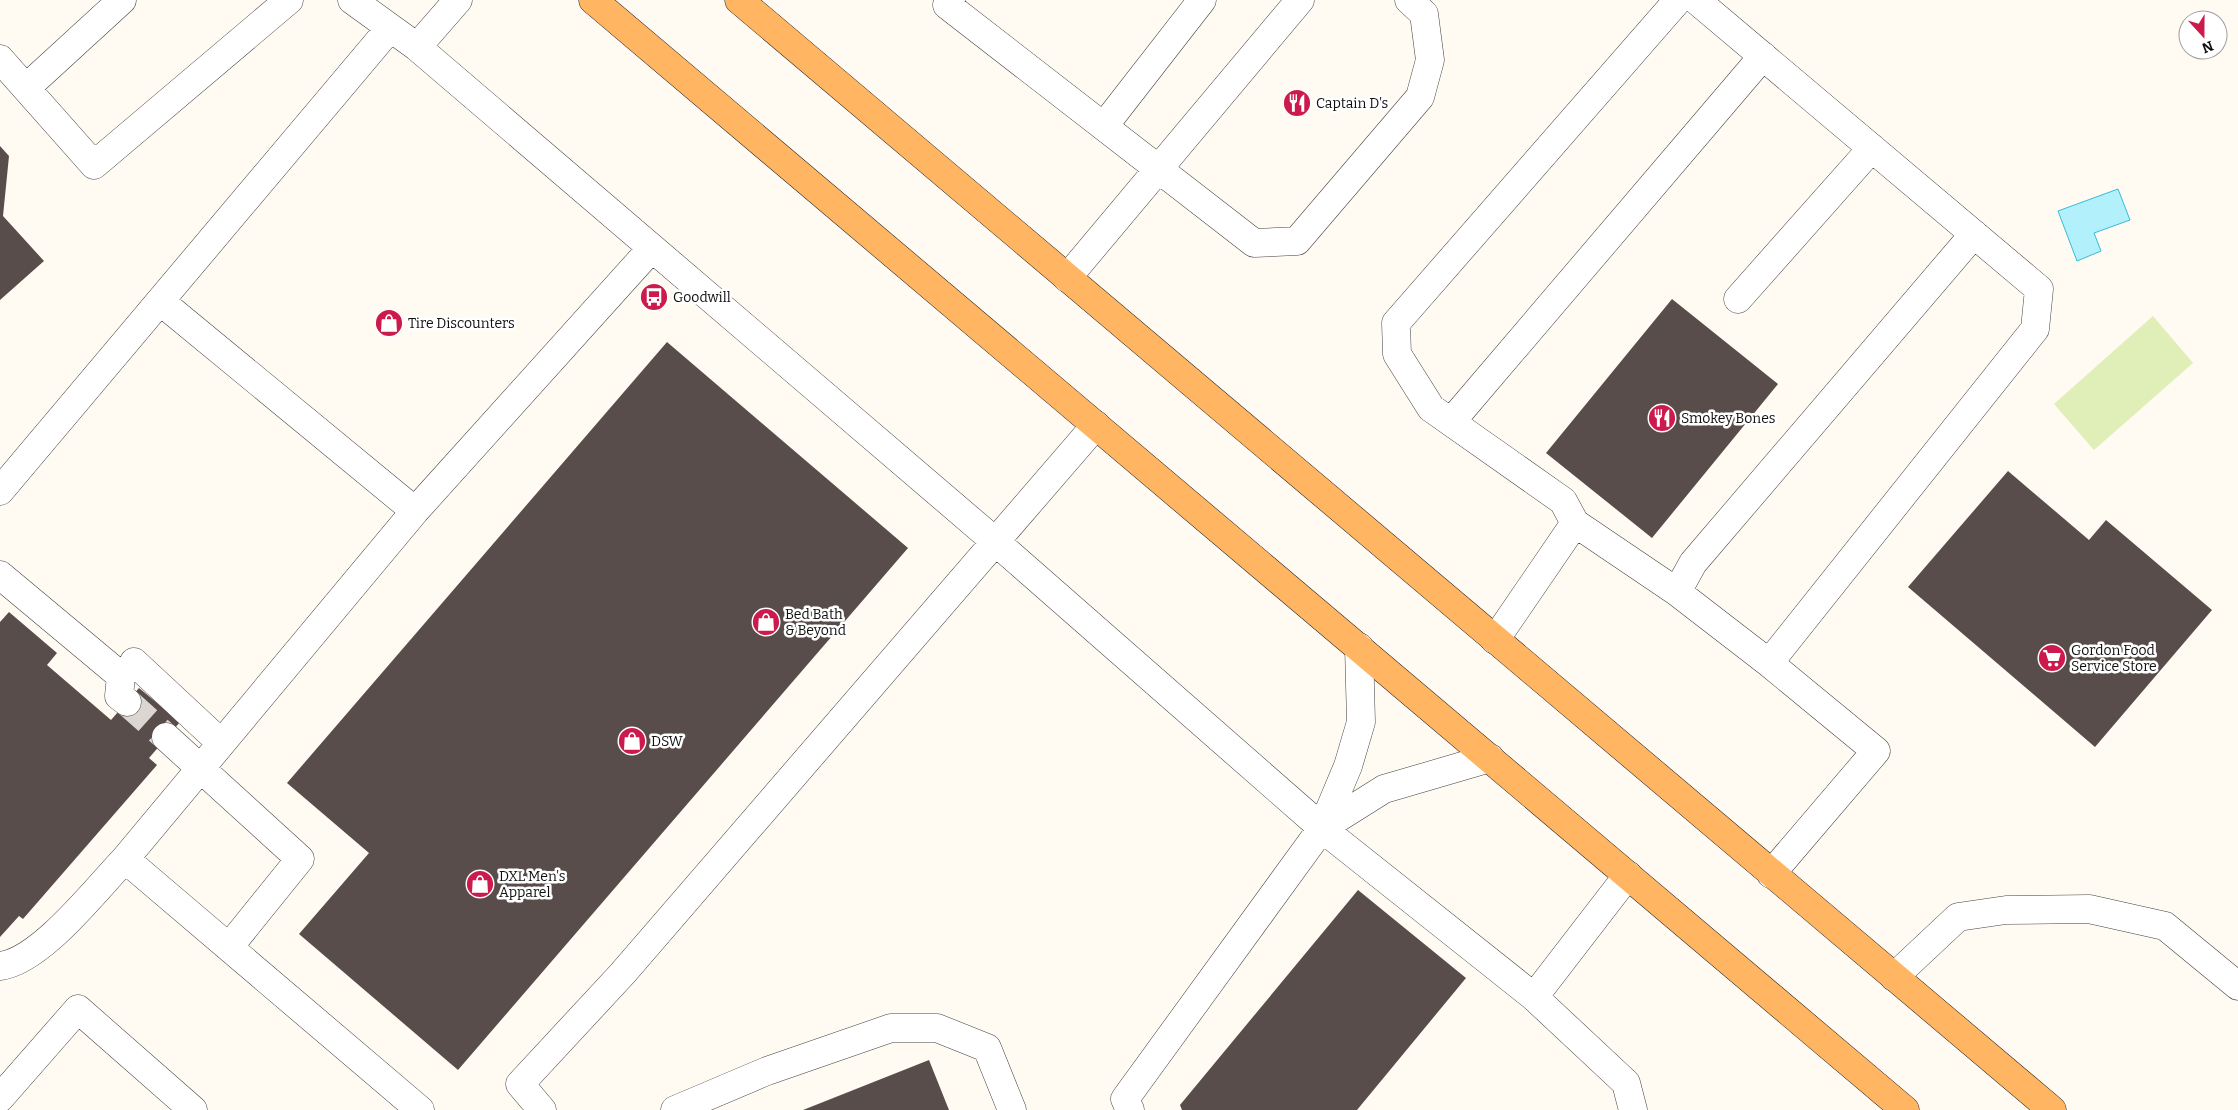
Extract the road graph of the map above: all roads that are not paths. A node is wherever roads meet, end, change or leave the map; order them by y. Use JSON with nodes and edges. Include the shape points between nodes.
{"nodes":[{"id":1,"x":122,"y":0,"type":"edge"},
{"id":2,"x":289,"y":0,"type":"edge"},
{"id":3,"x":352,"y":0,"type":"edge"},
{"id":4,"x":458,"y":0,"type":"edge"},
{"id":5,"x":592,"y":0,"type":"edge"},
{"id":6,"x":739,"y":0,"type":"edge"},
{"id":7,"x":951,"y":0,"type":"edge"},
{"id":8,"x":1202,"y":0,"type":"edge"},
{"id":9,"x":1300,"y":0,"type":"edge"},
{"id":10,"x":1409,"y":0,"type":"edge"},
{"id":11,"x":1678,"y":0,"type":"edge"},
{"id":12,"x":1696,"y":0,"type":"edge"},
{"id":13,"x":390,"y":28,"type":"junction"},
{"id":14,"x":417,"y":47,"type":"junction"},
{"id":15,"x":1762,"y":56,"type":"junction"},
{"id":16,"x":0,"y":60,"type":"edge"},
{"id":17,"x":26,"y":88,"type":"junction"},
{"id":18,"x":1104,"y":126,"type":"junction"},
{"id":19,"x":1872,"y":148,"type":"junction"},
{"id":20,"x":1159,"y":169,"type":"junction"},
{"id":21,"x":1974,"y":234,"type":"junction"},
{"id":22,"x":652,"y":248,"type":"junction"},
{"id":23,"x":1067,"y":278,"type":"junction"},
{"id":24,"x":1738,"y":299,"type":"dead end"},
{"id":25,"x":160,"y":301,"type":"junction"},
{"id":26,"x":1451,"y":422,"type":"junction"},
{"id":27,"x":1096,"y":425,"type":"junction"},
{"id":28,"x":0,"y":491,"type":"edge"},
{"id":29,"x":415,"y":511,"type":"junction"},
{"id":30,"x":1575,"y":523,"type":"junction"},
{"id":31,"x":997,"y":543,"type":"junction"},
{"id":32,"x":0,"y":575,"type":"edge"},
{"id":33,"x":1677,"y":592,"type":"junction"},
{"id":34,"x":1495,"y":640,"type":"junction"},
{"id":35,"x":1359,"y":647,"type":"junction"},
{"id":36,"x":1768,"y":664,"type":"junction"},
{"id":37,"x":127,"y":669,"type":"junction"},
{"id":38,"x":127,"y":702,"type":"tunnel mouth"},
{"id":39,"x":166,"y":737,"type":"tunnel mouth"},
{"id":40,"x":220,"y":742,"type":"junction"},
{"id":41,"x":1490,"y":758,"type":"junction"},
{"id":42,"x":200,"y":767,"type":"junction"},
{"id":43,"x":1322,"y":828,"type":"junction"},
{"id":44,"x":124,"y":859,"type":"junction"},
{"id":45,"x":1771,"y":874,"type":"junction"},
{"id":46,"x":1628,"y":875,"type":"junction"},
{"id":47,"x":229,"y":947,"type":"junction"},
{"id":48,"x":0,"y":966,"type":"edge"},
{"id":49,"x":1894,"y":977,"type":"junction"},
{"id":50,"x":2238,"y":986,"type":"edge"},
{"id":51,"x":1534,"y":997,"type":"junction"},
{"id":52,"x":0,"y":1098,"type":"edge"},
{"id":53,"x":193,"y":1110,"type":"edge"},
{"id":54,"x":420,"y":1110,"type":"edge"},
{"id":55,"x":542,"y":1110,"type":"edge"},
{"id":56,"x":675,"y":1110,"type":"edge"},
{"id":57,"x":1012,"y":1110,"type":"edge"},
{"id":58,"x":1130,"y":1110,"type":"edge"},
{"id":59,"x":1633,"y":1110,"type":"edge"},
{"id":60,"x":1905,"y":1110,"type":"edge"},
{"id":61,"x":2052,"y":1110,"type":"edge"}],
"edges":[{"from":1,"to":17,"type":"street"},
{"from":2,"to":17,"type":"street","via":[[94,165]]},
{"from":3,"to":13,"type":"street"},
{"from":4,"to":14,"type":"street"},
{"from":5,"to":27,"type":"main road"},
{"from":6,"to":23,"type":"main road"},
{"from":7,"to":18,"type":"street","via":[[948,5]]},
{"from":8,"to":18,"type":"street"},
{"from":9,"to":20,"type":"street"},
{"from":10,"to":20,"type":"street","via":[[1424,14],[1430,60],[1420,97],[1297,241],[1254,243]]},
{"from":11,"to":26,"type":"street","via":[[1396,323],[1397,354],[1432,408]]},
{"from":12,"to":15,"type":"street"},
{"from":13,"to":14,"type":"street"},
{"from":13,"to":25,"type":"street"},
{"from":14,"to":22,"type":"street"},
{"from":15,"to":19,"type":"street"},
{"from":15,"to":26,"type":"street"},
{"from":16,"to":17,"type":"street"},
{"from":18,"to":20,"type":"street"},
{"from":19,"to":21,"type":"street"},
{"from":19,"to":24,"type":"street"},
{"from":20,"to":23,"type":"street"},
{"from":21,"to":33,"type":"street","via":[[1693,563]]},
{"from":21,"to":36,"type":"street","via":[[2039,289],[2035,329]]},
{"from":22,"to":29,"type":"street"},
{"from":22,"to":31,"type":"street"},
{"from":23,"to":34,"type":"main road"},
{"from":25,"to":28,"type":"street"},
{"from":25,"to":29,"type":"street"},
{"from":26,"to":30,"type":"street","via":[[1563,501]]},
{"from":27,"to":31,"type":"street"},
{"from":27,"to":35,"type":"main road"},
{"from":29,"to":40,"type":"street"},
{"from":30,"to":33,"type":"street"},
{"from":30,"to":34,"type":"street"},
{"from":31,"to":43,"type":"street"},
{"from":31,"to":55,"type":"street","via":[[624,973],[520,1084]]},
{"from":32,"to":37,"type":"street"},
{"from":33,"to":36,"type":"street"},
{"from":34,"to":45,"type":"main road"},
{"from":35,"to":41,"type":"main road"},
{"from":35,"to":43,"type":"street","via":[[1360,722],[1348,766]]},
{"from":36,"to":45,"type":"street","via":[[1876,752]]},
{"from":37,"to":38,"type":"street","via":[[119,696]]},
{"from":37,"to":40,"type":"street"},
{"from":39,"to":42,"type":"street"},
{"from":40,"to":42,"type":"street"},
{"from":41,"to":43,"type":"street","via":[[1384,790]]},
{"from":41,"to":46,"type":"main road"},
{"from":42,"to":44,"type":"street"},
{"from":42,"to":47,"type":"street","via":[[300,859]]},
{"from":43,"to":51,"type":"street"},
{"from":43,"to":58,"type":"street","via":[[1125,1099]]},
{"from":44,"to":47,"type":"street"},
{"from":44,"to":48,"type":"street","via":[[44,944]]},
{"from":45,"to":49,"type":"main road"},
{"from":46,"to":51,"type":"street"},
{"from":46,"to":60,"type":"main road"},
{"from":47,"to":54,"type":"street"},
{"from":49,"to":50,"type":"street","via":[[1958,917],[2006,910],[2089,909],[2165,926]]},
{"from":49,"to":61,"type":"main road"},
{"from":51,"to":59,"type":"street","via":[[1626,1083]]},
{"from":52,"to":53,"type":"street","via":[[78,1009]]},
{"from":56,"to":57,"type":"street","via":[[767,1072],[891,1028],[937,1028],[987,1048]]}]}
